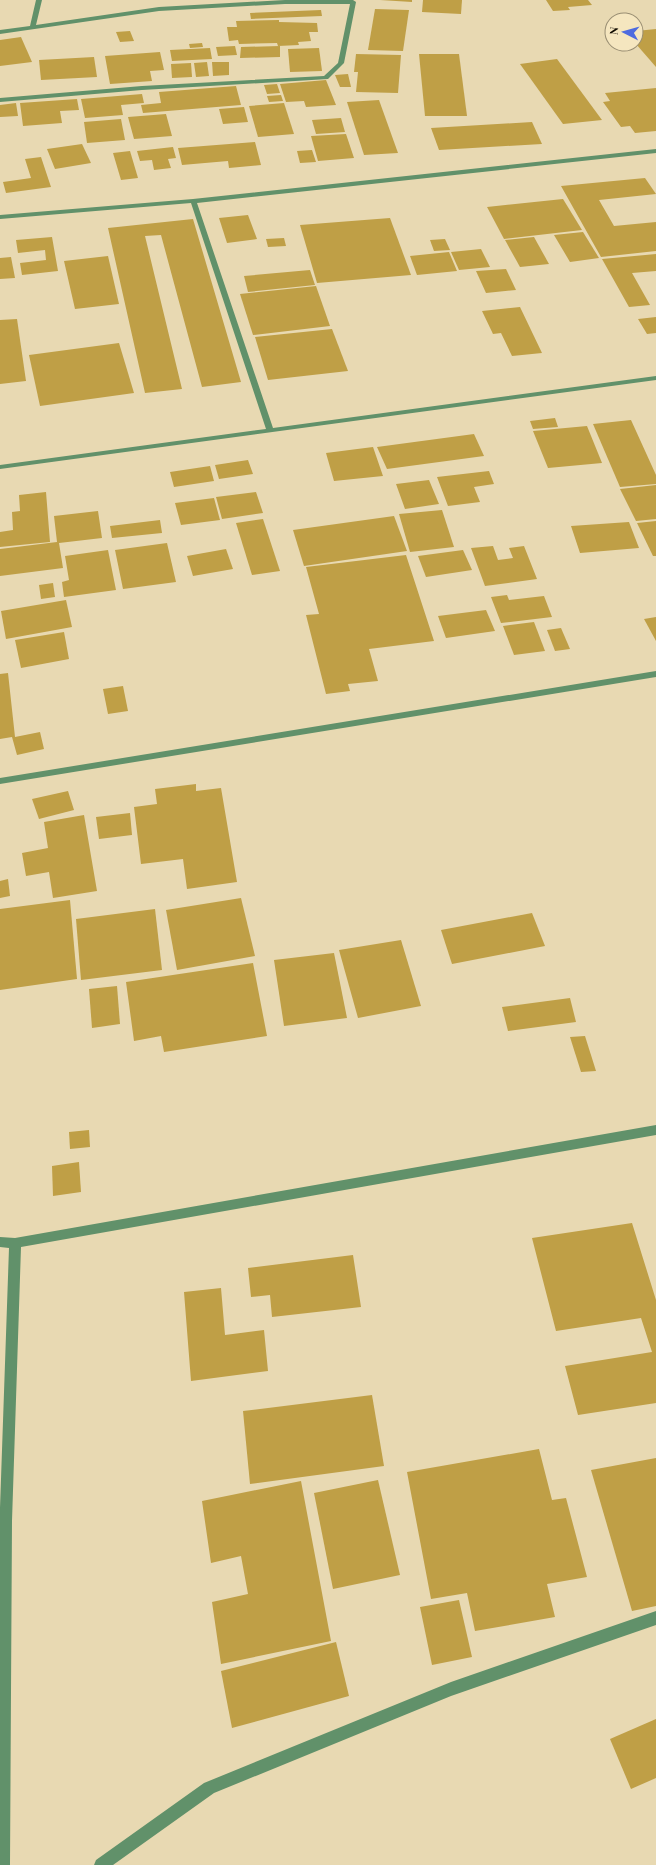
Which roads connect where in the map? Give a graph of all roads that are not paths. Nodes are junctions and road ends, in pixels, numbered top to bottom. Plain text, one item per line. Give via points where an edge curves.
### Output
1 (39, 0) edge
2 (32, 26) junction
3 (0, 32) edge
4 (0, 100) edge
5 (656, 151) edge
6 (193, 201) junction
7 (0, 217) edge
8 (656, 378) edge
9 (270, 430) junction
10 (0, 467) edge
11 (656, 674) edge
12 (0, 781) edge
13 (656, 1130) edge
14 (0, 1242) edge
15 (15, 1242) junction
16 (656, 1618) edge
17 (3, 1865) edge
18 (101, 1865) edge

1 - 2 street
2 - 3 street
2 - 4 street via 159,9 285,2 353,2 341,63 326,78 142,88
5 - 6 street
6 - 7 street
6 - 9 street
8 - 9 street
9 - 10 street
11 - 12 street
13 - 15 street
14 - 15 street
15 - 17 street via 6,1521
16 - 18 street via 451,1689 209,1788

